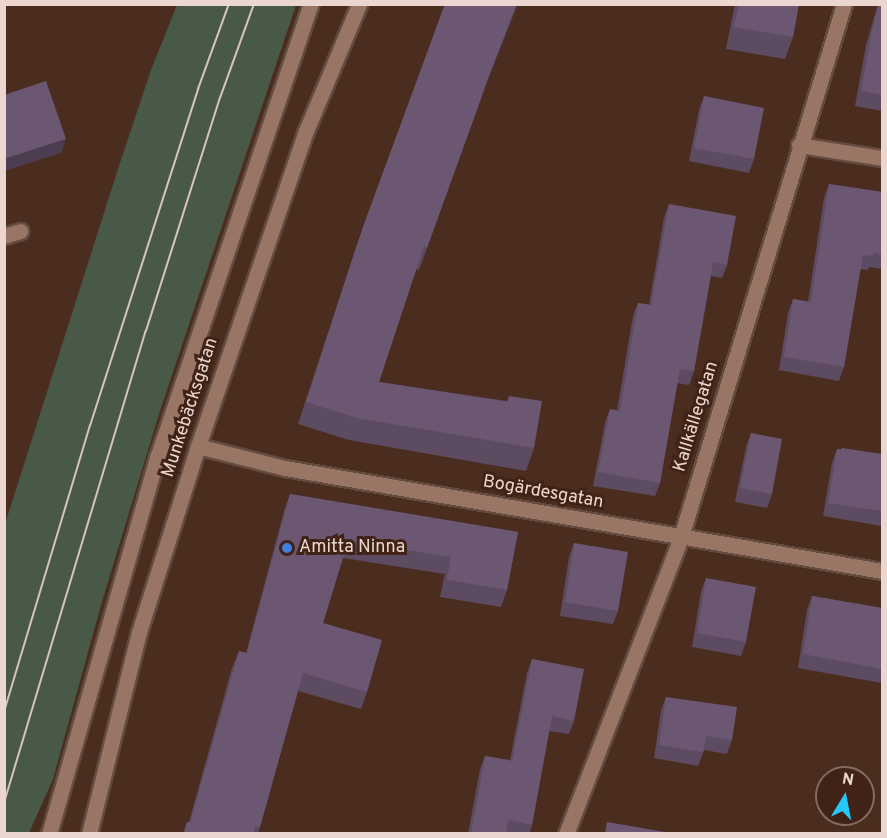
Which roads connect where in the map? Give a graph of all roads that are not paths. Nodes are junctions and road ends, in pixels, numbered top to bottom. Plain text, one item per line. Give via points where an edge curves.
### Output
1 (311, 4) edge
2 (359, 4) edge
3 (844, 4) edge
4 (799, 145) junction
5 (882, 158) edge
6 (20, 231) dead end
7 (4, 236) edge
8 (198, 446) junction
9 (681, 537) junction
10 (882, 572) edge
11 (48, 834) edge
12 (89, 834) edge
13 (566, 834) edge

1 - 11 street, Munkebäcksgatan via 158,455
2 - 8 street, Munkebäcksgatan via 306,131
3 - 4 street, Kallkällegatan
4 - 5 street
4 - 9 street, Kallkällegatan
6 - 7 street
8 - 9 street, Bogärdesgatan via 285,468
8 - 12 street, Munkebäcksgatan via 140,632
9 - 10 street, Bogärdesgatan
9 - 13 street, Kallkällegatan

